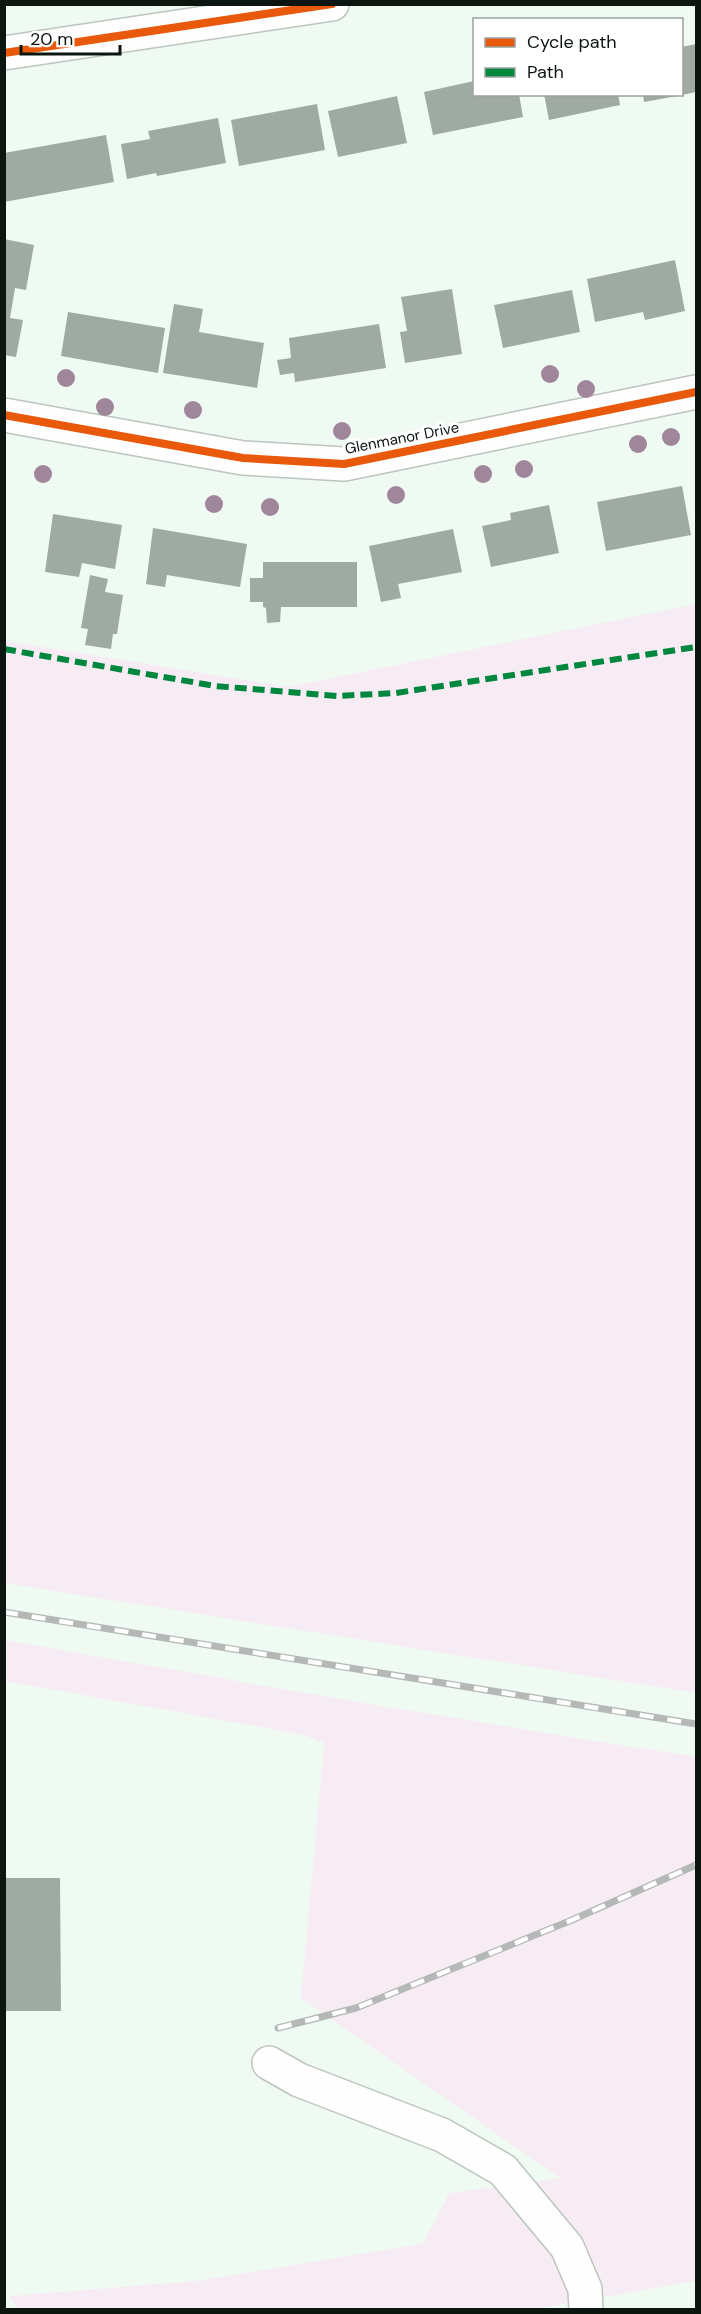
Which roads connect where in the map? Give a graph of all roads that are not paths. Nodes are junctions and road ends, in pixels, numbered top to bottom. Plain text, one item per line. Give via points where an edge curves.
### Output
1 (332, 4) edge
2 (4, 53) edge
3 (696, 392) edge
4 (4, 415) edge
5 (269, 2063) dead end
6 (586, 2310) edge

1 - 2 street
3 - 4 street, Glenmanor Drive via 344,464 243,458
5 - 6 street via 299,2080 442,2135 503,2170 567,2247 585,2289

